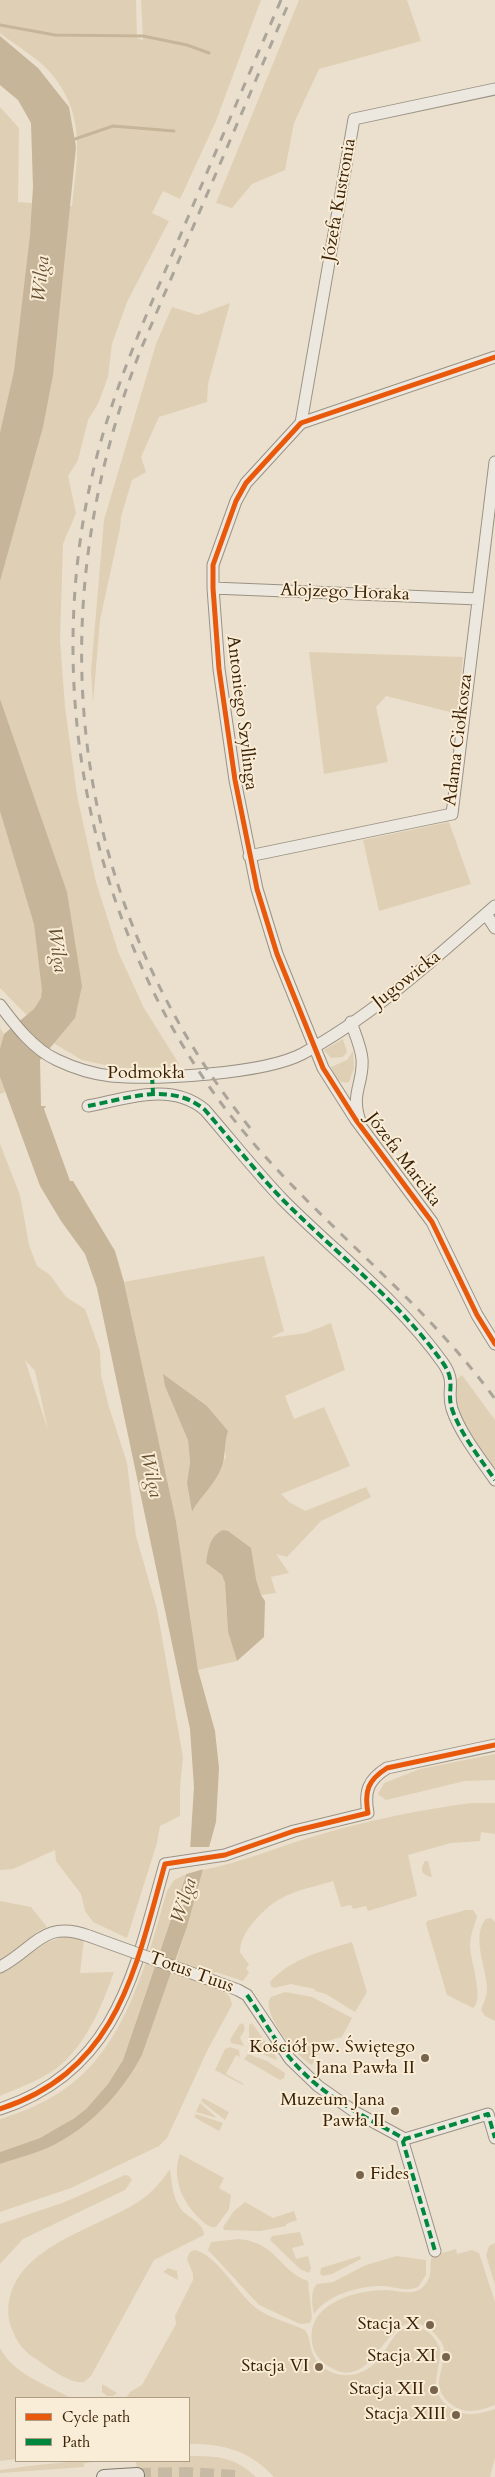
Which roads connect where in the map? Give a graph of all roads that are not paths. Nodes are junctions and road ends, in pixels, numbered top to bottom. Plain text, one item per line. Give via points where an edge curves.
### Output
1 (495, 89) edge
2 (495, 357) edge
3 (301, 423) junction
4 (495, 462) edge
5 (213, 588) junction
6 (478, 598) junction
7 (249, 856) junction
8 (490, 910) edge
9 (495, 928) edge
10 (0, 1005) edge
11 (351, 1022) junction
12 (314, 1047) junction
13 (152, 1076) junction
14 (357, 1085) junction
15 (334, 1087) junction
16 (153, 1093) junction
17 (88, 1106) dead end
18 (364, 1132) junction
19 (495, 1344) edge
20 (495, 1480) edge
21 (495, 1745) edge
22 (0, 1967) edge
23 (0, 2109) edge
24 (495, 2138) edge
25 (405, 2139) junction
26 (435, 2251) dead end
27 (137, 2475) dead end
28 (104, 2477) edge

1 - 3 street, Józefa Kustronia via 354,120
2 - 3 street, Antoniego Szyllinga
3 - 5 street, Antoniego Szyllinga via 246,483 236,501 213,565
4 - 6 street, Adama Ciołkosza
5 - 6 street, Alojzego Horaka
5 - 7 street, Antoniego Szyllinga via 219,670
6 - 7 street, Adama Ciołkosza via 452,814
7 - 12 street, Antoniego Szyllinga via 278,954
8 - 9 street
8 - 11 street, Jugowicka via 410,981
10 - 13 street, Podmokła via 34,1043 54,1059 110,1076
11 - 12 street, Jugowicka
11 - 14 street, Józefa Marcika via 362,1058
12 - 13 street, Podmokła via 291,1059 260,1067
12 - 15 street, Józefa Marcika
13 - 16 street
14 - 15 street
14 - 18 street, Józefa Marcika via 357,1108
15 - 18 street, Józefa Marcika
16 - 17 street
16 - 20 street via 188,1100 205,1110 283,1200 425,1338 450,1373 450,1403 456,1420
18 - 19 street, Józefa Marcika via 432,1222 477,1315
21 - 23 street via 387,1768 368,1785 368,1813 294,1831 213,1857 165,1864 135,1965 120,2004 97,2043 80,2063 54,2084 37,2095
22 - 25 street, Totus Tuus, bridge via 50,1932 70,1930 238,1990 247,1995 279,2044 307,2077 338,2101
24 - 25 street via 488,2114
25 - 26 street via 403,2142
27 - 28 main road

